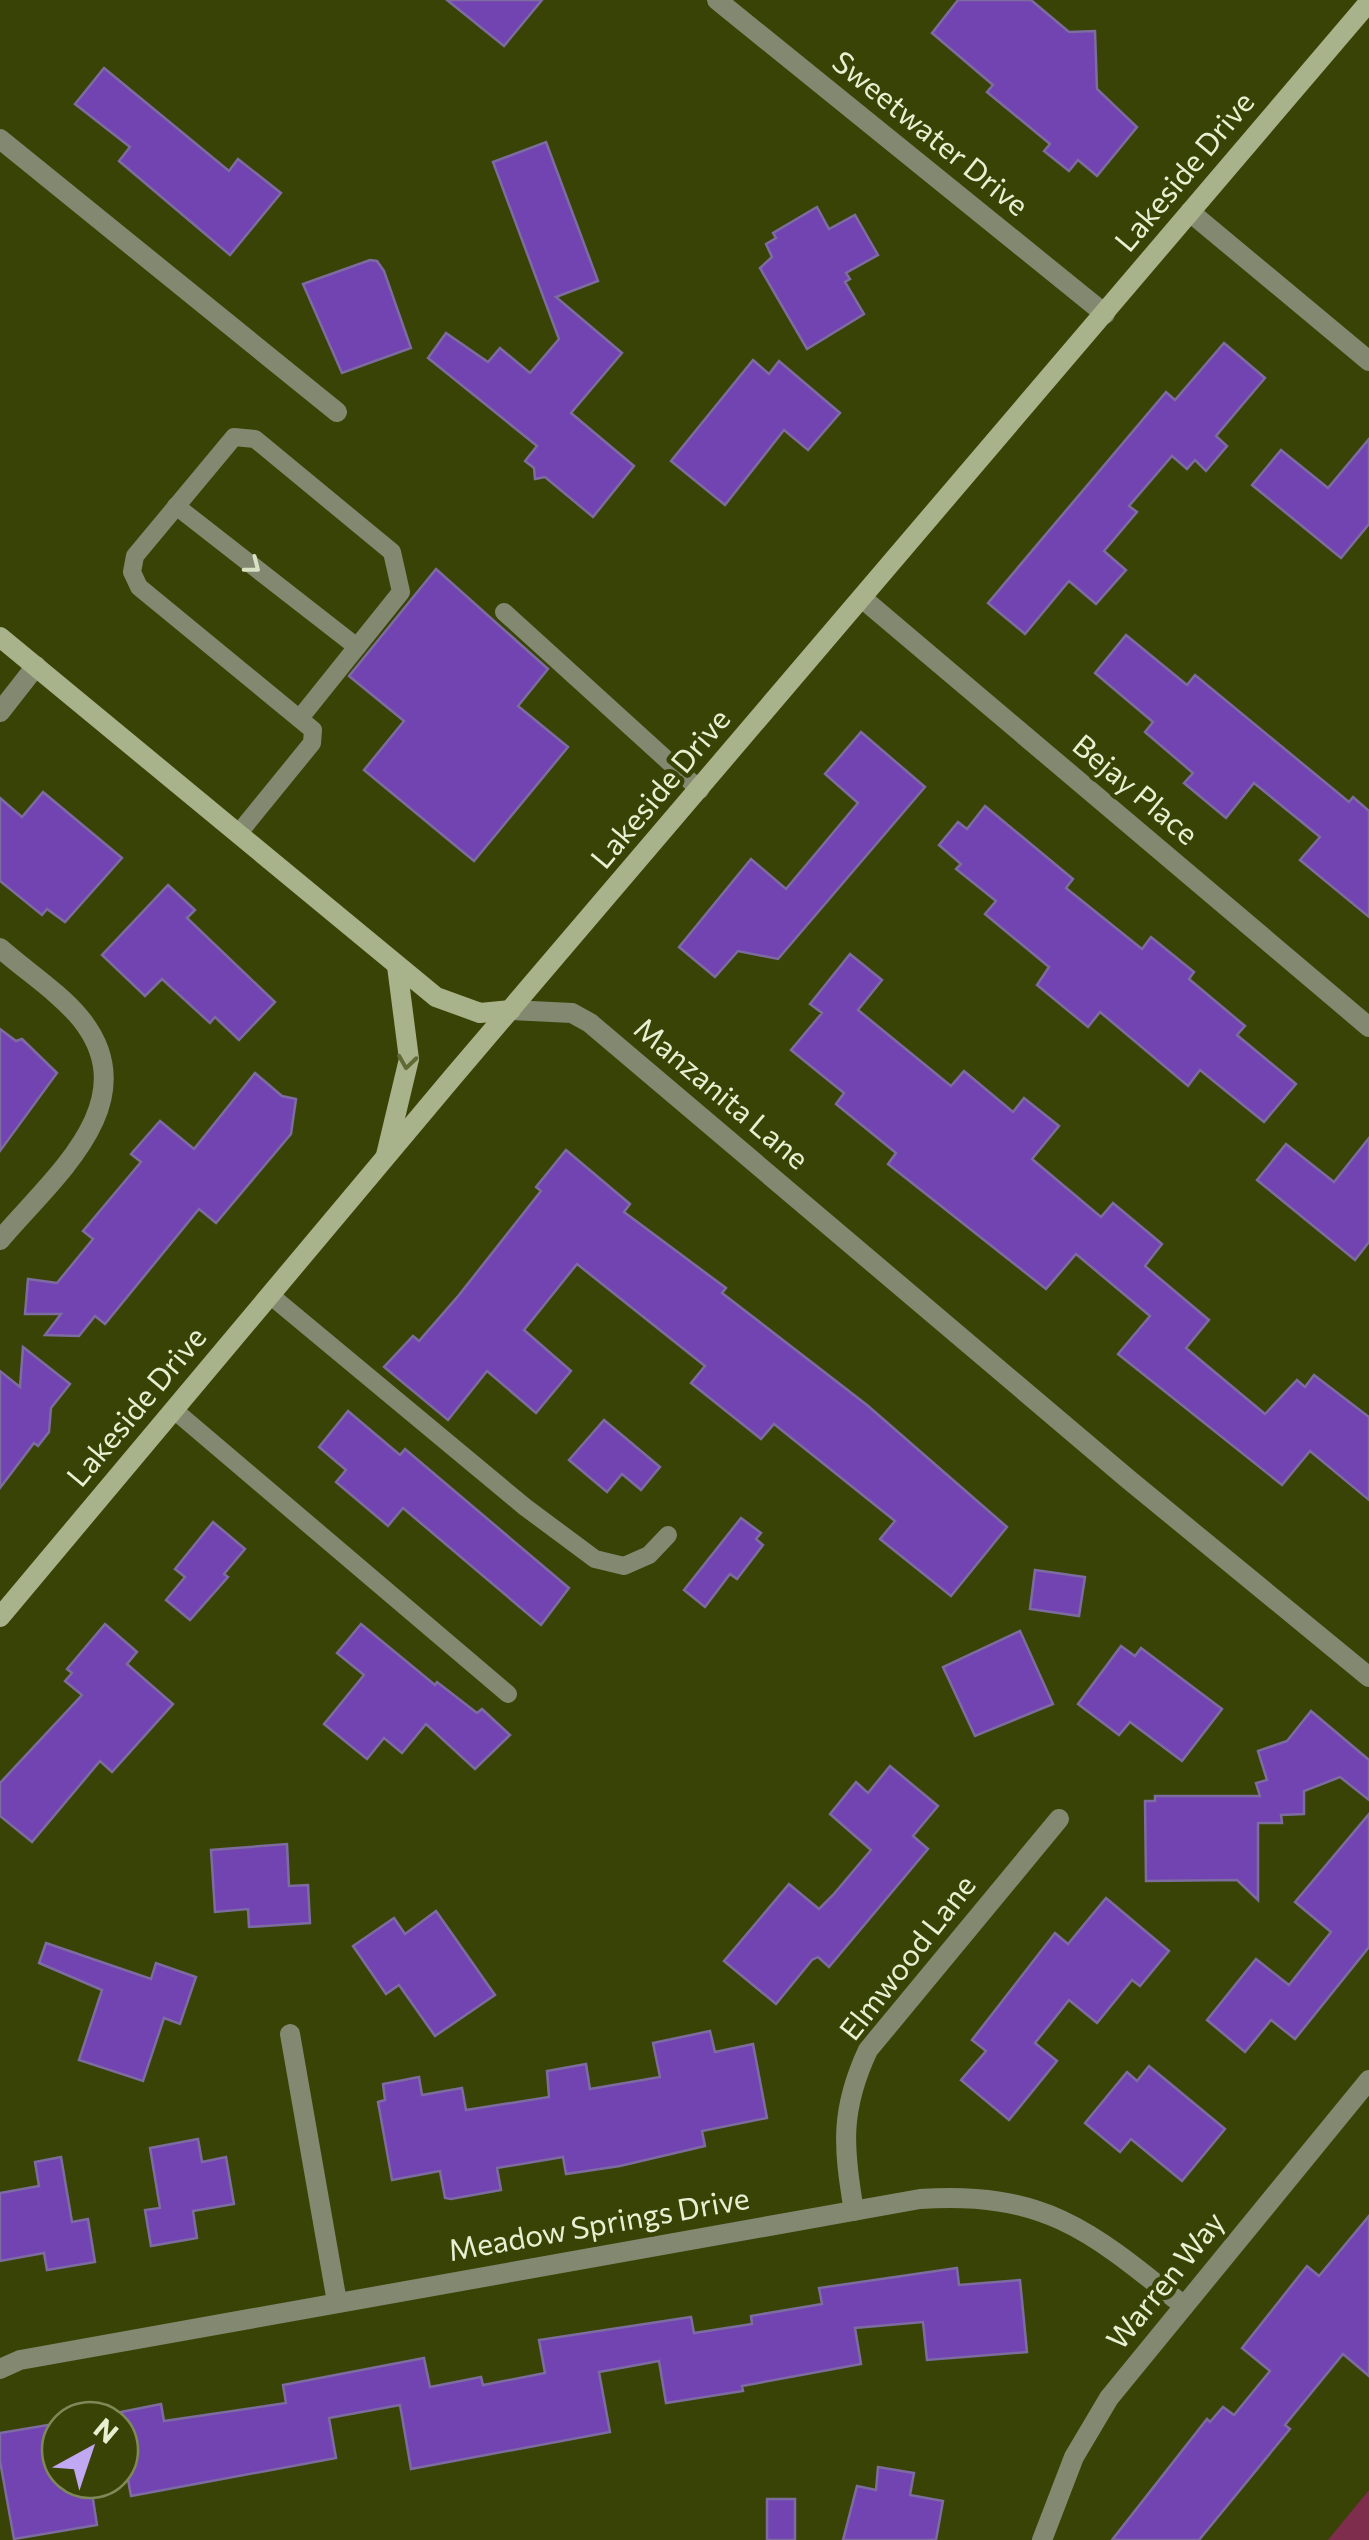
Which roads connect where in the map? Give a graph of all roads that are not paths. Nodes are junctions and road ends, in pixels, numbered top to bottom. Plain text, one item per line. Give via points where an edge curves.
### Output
1 (717, 0) edge
2 (1369, 2) edge
3 (8, 146) edge
4 (1190, 212) junction
5 (1105, 314) junction
6 (1369, 362) edge
7 (337, 412) dead end
8 (176, 506) junction
9 (862, 598) junction
10 (504, 612) dead end
11 (0, 636) edge
12 (357, 647) junction
13 (36, 666) junction
14 (0, 712) edge
15 (300, 718) junction
16 (700, 790) junction
17 (238, 834) junction
18 (0, 948) edge
19 (396, 966) junction
20 (511, 1010) junction
21 (1369, 1027) edge
22 (385, 1158) junction
23 (0, 1240) edge
24 (270, 1295) junction
25 (174, 1410) junction
26 (668, 1535) dead end
27 (0, 1618) edge
28 (1369, 1677) edge
29 (508, 1694) dead end
30 (1059, 1819) dead end
31 (290, 2034) dead end
32 (1369, 2080) edge
33 (854, 2211) junction
34 (337, 2302) junction
35 (1184, 2306) junction
36 (0, 2368) edge
37 (1042, 2540) edge

1 - 5 street, Sweetwater Drive
2 - 4 main road, Lakeside Drive
3 - 7 street
4 - 5 main road, Lakeside Drive
4 - 6 street
5 - 9 main road, Lakeside Drive
8 -> 12 lane
8 - 12 lane via 234,437 255,438 392,552 401,592
8 - 15 lane via 135,556 132,572 139,586
9 - 16 main road, Lakeside Drive
9 - 21 street, Bejay Place
10 - 16 lane
11 - 13 main road, Manzanita Lane
12 - 15 lane
13 - 14 street
13 - 17 main road, Manzanita Lane
15 - 17 lane via 314,730 312,743
16 - 20 main road, Lakeside Drive
17 - 19 main road, Manzanita Lane
18 - 23 street via 80,1018 98,1046 108,1085 94,1128
19 - 20 main road, Manzanita Lane via 452,1005
19 -> 22 main road via 409,1059
20 - 22 main road, Lakeside Drive
20 - 28 street, Manzanita Lane via 572,1013 590,1022
22 - 24 main road, Lakeside Drive
24 - 25 main road, Lakeside Drive
24 - 26 lane via 595,1559 624,1566 649,1555
25 - 27 main road, Lakeside Drive
25 - 29 lane
30 - 33 street, Elmwood Lane via 868,2050 851,2086 844,2126
31 - 34 street
32 - 35 street, Warren Way
33 - 34 street, Meadow Springs Drive
33 - 35 street, Meadow Springs Drive via 966,2196 1014,2202 1103,2240
34 - 36 street, Meadow Springs Drive
35 - 37 street, Warren Way via 1109,2398 1074,2456

